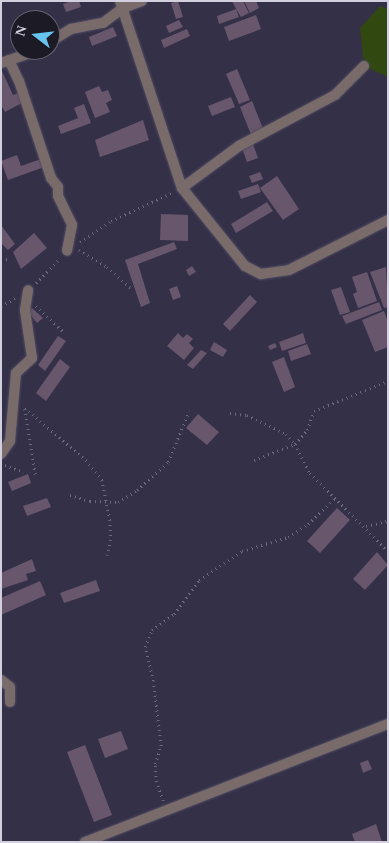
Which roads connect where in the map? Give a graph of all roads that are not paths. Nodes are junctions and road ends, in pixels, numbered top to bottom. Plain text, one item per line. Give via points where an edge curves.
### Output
1 (142, 1) edge
2 (121, 5) edge
3 (60, 36) edge
4 (5, 62) edge
5 (364, 66) dead end
6 (182, 188) junction
7 (388, 220) edge
8 (70, 249) road end
9 (27, 295) road end
10 (1, 454) edge
11 (1, 680) edge
12 (10, 702) dead end
13 (388, 724) edge
14 (85, 842) edge

1 - 2 street
2 - 3 street via 103,23 71,29
2 - 6 street
4 - 8 street via 19,81 51,178 58,187 58,196 72,225
5 - 6 street via 335,95 239,146
6 - 7 street via 245,266 262,274 289,270
9 - 10 street via 25,310 32,358 16,373 11,398 10,441
11 - 12 street via 10,687
13 - 14 street

